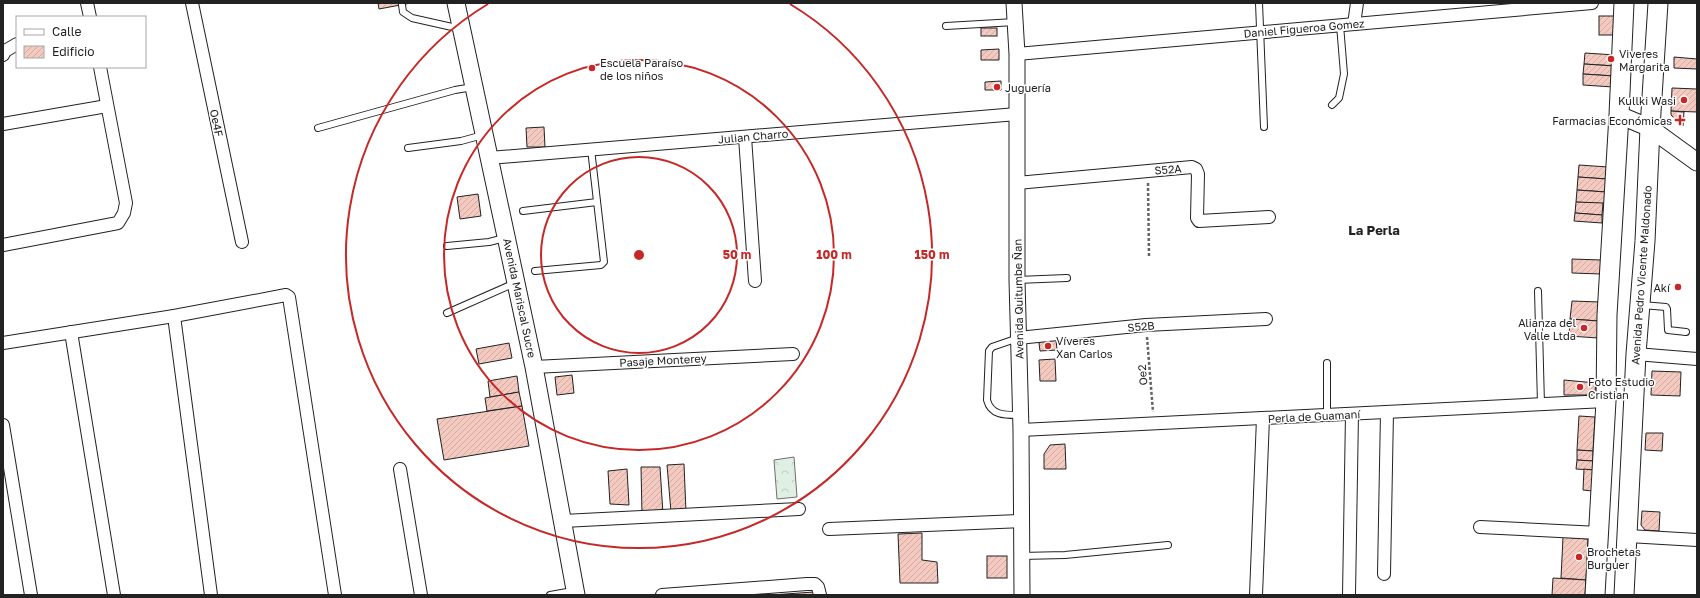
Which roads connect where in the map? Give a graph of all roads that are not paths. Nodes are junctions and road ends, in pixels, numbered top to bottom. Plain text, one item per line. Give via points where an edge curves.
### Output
1 (87, 3) edge
2 (192, 3) edge
3 (456, 3) edge
4 (1014, 3) edge
5 (1259, 3) edge
6 (1357, 3) edge
7 (1592, 3) edge
8 (1624, 3) edge
9 (1651, 3) edge
10 (1658, 3) edge
11 (402, 5) dead end
12 (90, 16) edge
13 (1015, 22) junction
14 (1354, 24) junction
15 (1340, 25) junction
16 (946, 26) dead end
17 (1630, 26) dead end
18 (462, 29) junction
19 (1261, 32) junction
20 (16, 45) edge
21 (3, 54) edge
22 (1017, 54) junction
23 (100, 68) edge
24 (473, 87) junction
25 (1332, 105) dead end
26 (107, 106) junction
27 (1017, 114) junction
28 (1622, 116) junction
29 (3, 124) edge
30 (1647, 126) junction
31 (1264, 127) dead end
32 (318, 128) dead end
33 (484, 135) junction
34 (745, 137) junction
35 (408, 148) dead end
36 (590, 149) junction
37 (489, 158) junction
38 (1697, 162) edge
39 (1017, 183) junction
40 (597, 202) junction
41 (1640, 204) dead end
42 (523, 211) dead end
43 (1269, 217) dead end
44 (1620, 221) dead end
45 (507, 237) junction
46 (242, 242) dead end
47 (3, 245) edge
48 (447, 246) dead end
49 (1636, 260) dead end
50 (535, 271) dead end
51 (1067, 278) dead end
52 (1017, 280) junction
53 (755, 282) dead end
54 (515, 283) junction
55 (1538, 291) dead end
56 (1640, 305) junction
57 (447, 313) dead end
58 (174, 316) junction
59 (1266, 319) dead end
60 (71, 332) junction
61 (1686, 332) dead end
62 (1018, 338) junction
63 (3, 343) edge
64 (793, 354) dead end
65 (1636, 354) junction
66 (1697, 359) edge
67 (1327, 363) dead end
68 (1614, 364) dead end
69 (534, 367) junction
70 (1606, 401) junction
71 (1541, 404) junction
72 (1387, 412) junction
73 (1352, 414) junction
74 (1020, 415) junction
75 (1327, 415) junction
76 (1263, 418) junction
77 (3, 425) edge
78 (1021, 430) junction
79 (400, 469) dead end
80 (1609, 476) dead end
81 (799, 509) dead end
82 (563, 521) junction
83 (1021, 521) junction
84 (1480, 527) dead end
85 (829, 529) dead end
86 (1599, 533) junction
87 (1628, 536) junction
88 (1697, 540) edge
89 (1168, 545) dead end
90 (1021, 556) junction
91 (1384, 574) dead end
92 (575, 593) edge
93 (31, 595) edge
94 (114, 595) edge
95 (211, 595) edge
96 (335, 595) edge
97 (421, 595) edge
98 (550, 595) edge
99 (662, 595) edge
100 (820, 595) edge
101 (1022, 595) edge
102 (1256, 595) edge
103 (1349, 595) edge
104 (1595, 595) edge
105 (1617, 595) edge
106 (1624, 595) edge

1 - 12 street
2 - 46 street, Oe4F
3 - 18 main road, Avenida Mariscal Sucre
4 - 13 street, Avenida Quitumbe Ñan
5 - 19 lane
6 - 14 street
7 - 14 street, Daniel Figueroa Gomez
8 - 28 main road
9 - 30 lane
10 - 30 main road, Avenida Pedro Vicente Maldonado
11 - 18 lane via 404,12 412,18
13 - 16 lane
13 - 22 street, Avenida Quitumbe Ñan
14 - 15 street, Daniel Figueroa Gomez
15 - 19 street, Daniel Figueroa Gomez
15 - 25 lane via 1344,74 1339,98
17 - 28 lane
18 - 24 main road, Avenida Mariscal Sucre
19 - 22 street, Daniel Figueroa Gomez
19 - 31 lane
20 - 21 street
22 - 27 street, Avenida Quitumbe Ñan
23 - 26 street
24 - 32 lane
24 - 33 main road, Avenida Mariscal Sucre
26 - 29 street
26 - 47 street via 126,203 118,223
27 - 34 street, Julian Charro
27 - 39 street, Avenida Quitumbe Ñan
28 - 30 main road
28 - 44 lane
28 - 70 main road via 1607,315
30 - 38 main road
30 - 41 lane
30 - 56 main road, Avenida Pedro Vicente Maldonado via 1645,241
33 - 35 lane via 461,141
33 - 37 main road, Avenida Mariscal Sucre
34 - 36 street, Julian Charro
34 - 53 street
36 - 37 street, Julian Charro
36 - 40 lane
37 - 45 main road, Avenida Mariscal Sucre
39 - 43 street, S52A via 1192,167 1198,174 1199,221
39 - 52 street, Avenida Quitumbe Ñan
40 - 42 lane
40 - 50 lane via 604,262 601,266
45 - 48 lane via 489,242
45 - 54 main road, Avenida Mariscal Sucre
49 - 105 lane
51 - 52 lane
52 - 62 street, Avenida Quitumbe Ñan
54 - 57 lane
54 - 69 main road, Avenida Mariscal Sucre
55 - 71 lane
56 - 61 lane via 1666,307 1668,330
56 - 65 main road, Avenida Pedro Vicente Maldonado
58 - 60 street
58 - 95 street
58 - 96 street via 284,294 289,297
59 - 62 street, S52B via 1146,325
60 - 63 street
60 - 94 street
62 - 74 street, Avenida Quitumbe Ñan
62 - 74 lane via 992,347 989,351 987,400 995,412
64 - 69 street, Pasaje Monterey
65 - 66 street
65 - 87 main road, Avenida Pedro Vicente Maldonado
67 - 75 lane
68 - 80 lane
69 - 82 main road, Avenida Mariscal Sucre
70 - 71 street, Perla de Guamaní
70 - 86 main road
71 - 72 street, Perla de Guamaní
72 - 73 street, Perla de Guamaní
72 - 91 street
73 - 75 street, Perla de Guamaní
73 - 103 street
74 - 78 street, Avenida Quitumbe Ñan
75 - 76 street, Perla de Guamaní
76 - 78 street, Perla de Guamaní
76 - 102 street
77 - 93 street
78 - 83 street, Avenida Quitumbe Ñan
79 - 97 street
81 - 82 street
82 - 92 main road, Avenida Mariscal Sucre
83 - 85 street
83 - 90 street, Avenida Quitumbe Ñan
84 - 86 street
86 - 104 main road
87 - 88 street
87 - 106 main road, Avenida Pedro Vicente Maldonado
89 - 90 lane via 1065,555
90 - 101 street, Avenida Quitumbe Ñan
92 - 98 lane
99 - 100 street via 815,584

